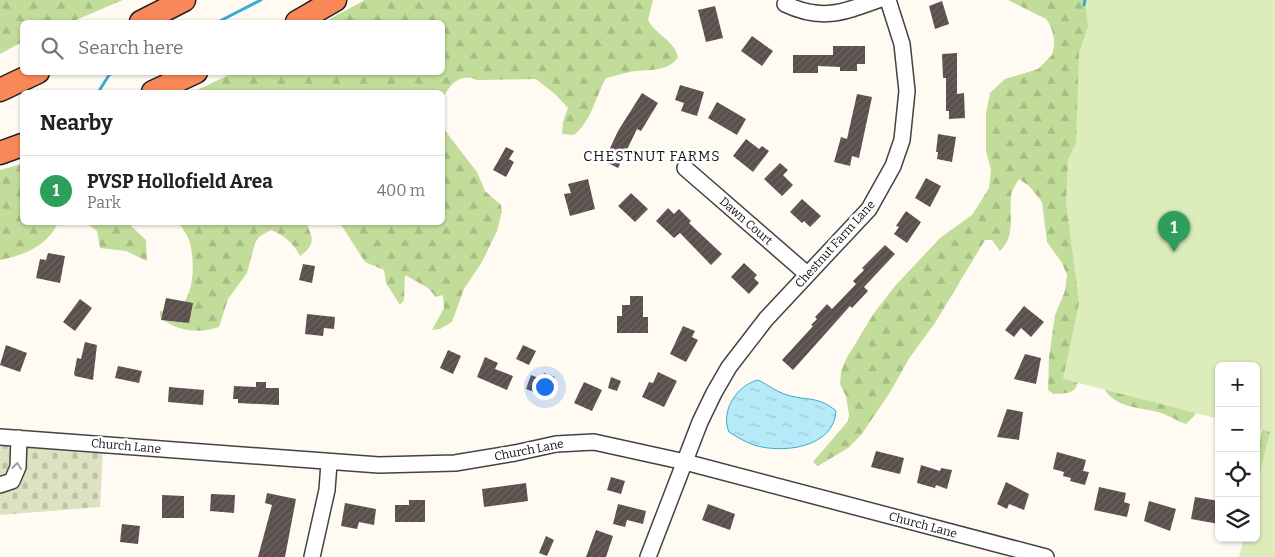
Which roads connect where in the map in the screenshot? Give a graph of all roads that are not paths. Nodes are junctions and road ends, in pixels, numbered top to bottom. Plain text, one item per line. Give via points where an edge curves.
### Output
1 (184, 0) edge
2 (334, 0) edge
3 (878, 0) edge
4 (888, 0) edge
5 (785, 4) dead end
6 (146, 20) edge
7 (300, 20) edge
8 (32, 75) edge
9 (190, 75) edge
10 (0, 90) edge
11 (157, 90) edge
12 (20, 146) edge
13 (0, 153) edge
14 (686, 168) dead end
15 (807, 274) junction
16 (0, 436) edge
17 (19, 438) junction
18 (685, 462) junction
19 (329, 463) junction
20 (0, 484) edge
21 (312, 557) edge
22 (648, 557) edge
23 (1046, 557) edge

1 - 6 highway
2 - 7 highway
3 - 5 street via 831,14 801,11
4 - 15 street, Chestnut Farm Lane via 906,69 902,140 894,166 869,209
8 - 10 highway
9 - 11 highway
12 - 13 highway
14 - 15 street, Dawn Court
15 - 18 street, Chestnut Farm Lane via 729,367 710,400
16 - 17 street, Church Lane
17 - 19 street, Church Lane
20 -> 17 street via 12,481 16,476
18 - 19 street, Church Lane via 620,447 572,442 455,463
18 - 22 street, Chestnut Farm Lane
18 - 23 street, Church Lane
19 - 21 street via 327,490

